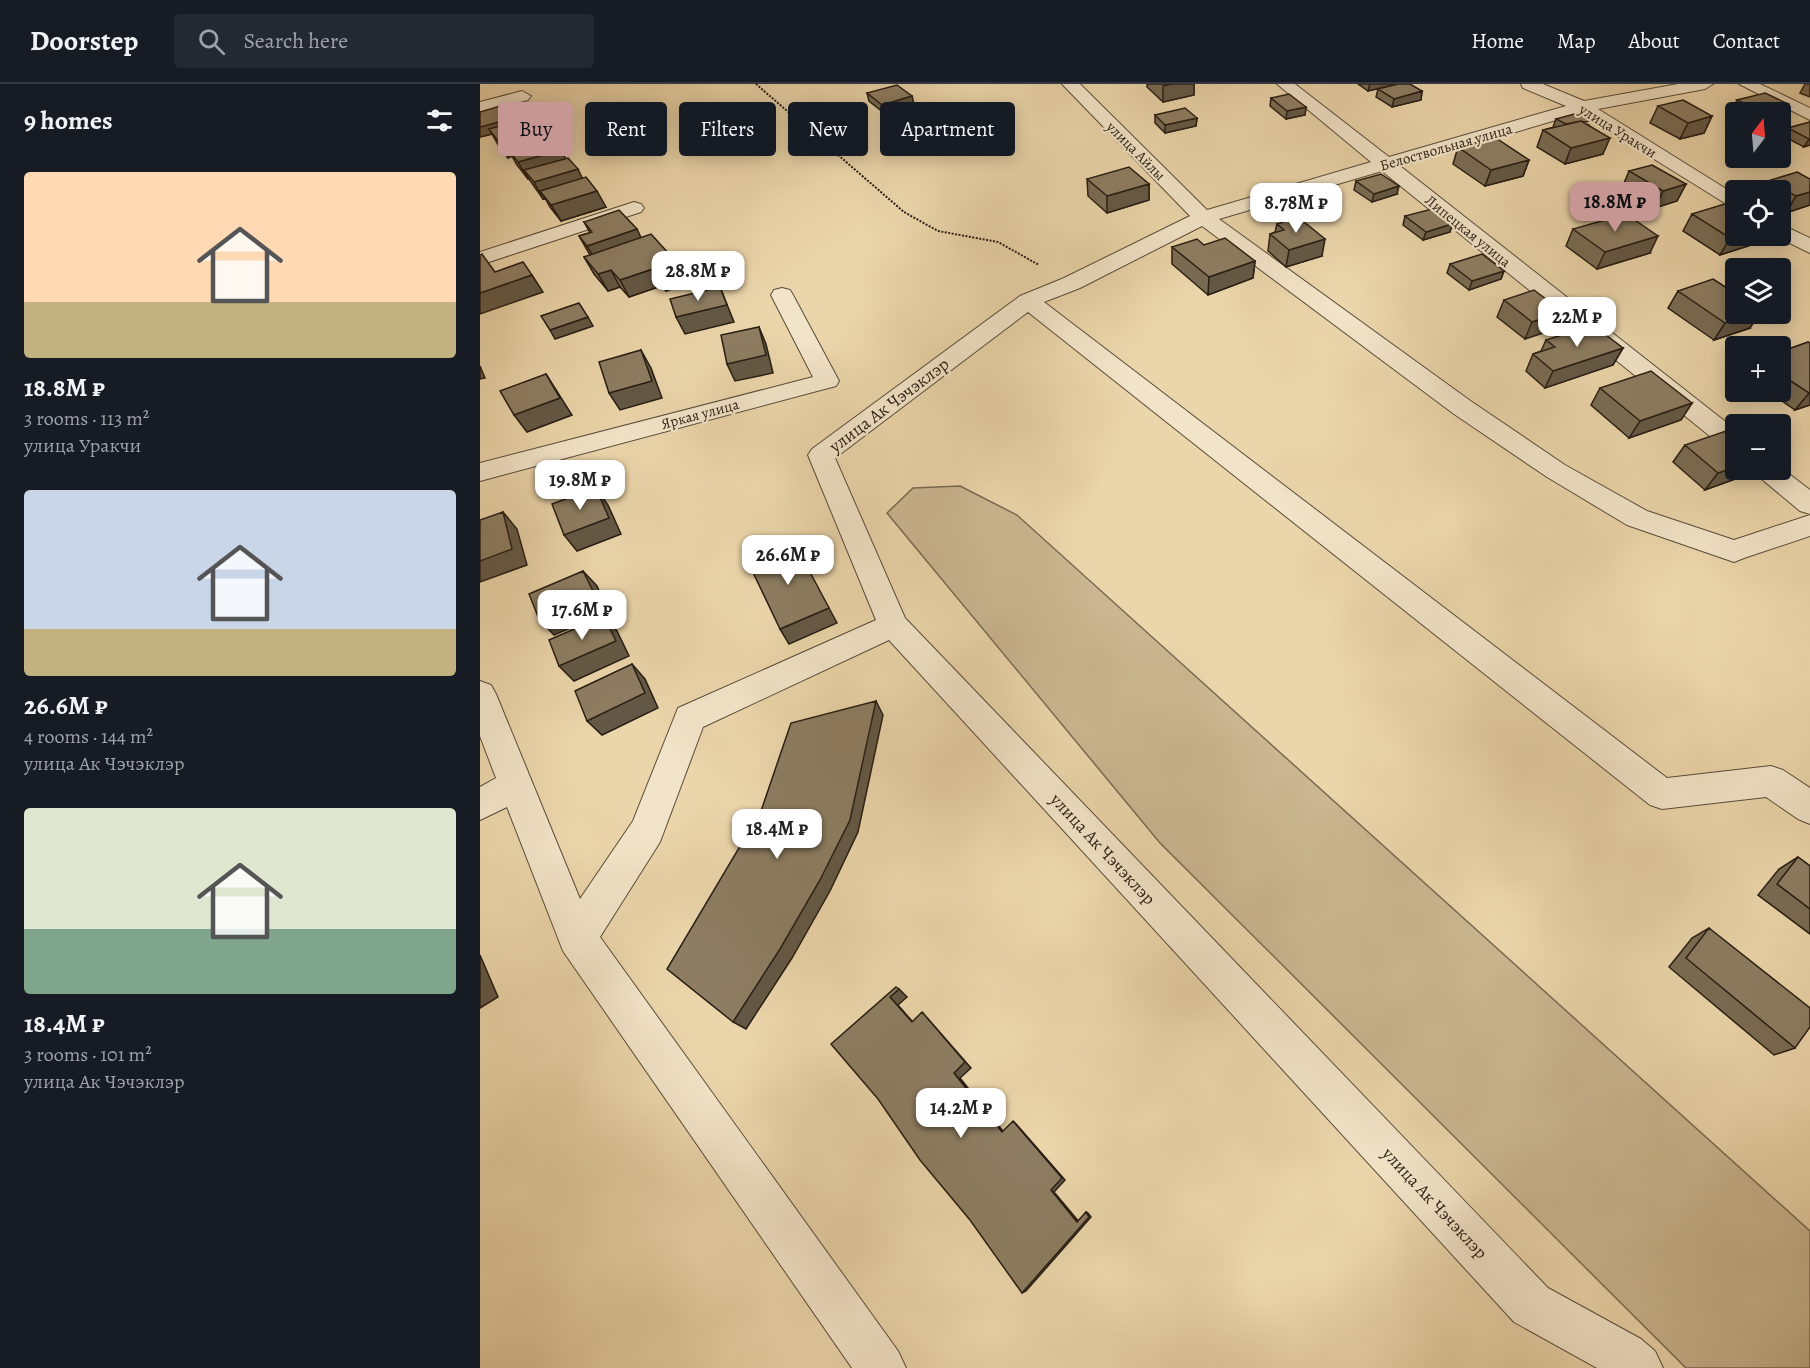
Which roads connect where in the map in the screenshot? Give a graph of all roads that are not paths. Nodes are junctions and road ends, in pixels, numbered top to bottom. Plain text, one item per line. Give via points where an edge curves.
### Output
1 (1070, 84) edge
2 (1286, 84) edge
3 (1528, 84) edge
4 (1705, 84) edge
5 (1747, 84) edge
6 (522, 96) dead end
7 (480, 107) edge
8 (1582, 107) junction
9 (1810, 115) edge
10 (1386, 165) junction
11 (1725, 197) edge
12 (634, 208) dead end
13 (1203, 217) junction
14 (1791, 236) edge
15 (1810, 247) edge
16 (480, 259) edge
17 (782, 295) dead end
18 (1028, 301) junction
19 (1725, 435) edge
20 (480, 472) edge
21 (1780, 480) edge
22 (1810, 504) edge
23 (1810, 525) edge
24 (893, 625) junction
25 (480, 694) edge
26 (516, 785) junction
27 (480, 804) edge
28 (1810, 808) edge
29 (577, 938) junction
30 (881, 1368) edge
31 (1638, 1368) edge

1 - 13 street, улица Айлы
2 - 10 street, Липецкая улица
3 - 8 street, улица Уракчи
4 - 8 street, Белоствольная улица
5 - 9 street
6 - 7 street
8 - 10 street, Белоствольная улица
8 - 11 street, улица Уракчи
10 - 13 street, Белоствольная улица
10 - 19 street, Липецкая улица
12 - 16 street
13 - 18 street, Белоствольная улица
13 - 23 street, улица Айлы via 1463,408 1556,471 1637,518 1734,551
14 - 15 street
17 - 20 street, Яркая улица via 827,381
18 - 24 street, улица Ак Чэчэклэр via 821,455
18 - 28 street via 1662,795 1771,781
21 - 22 street
24 - 29 street via 690,718 647,830
24 - 31 street, улица Ак Чэчэклэр via 1531,1305 1624,1356
25 - 26 street
26 - 27 street
26 - 29 street
29 - 30 street

